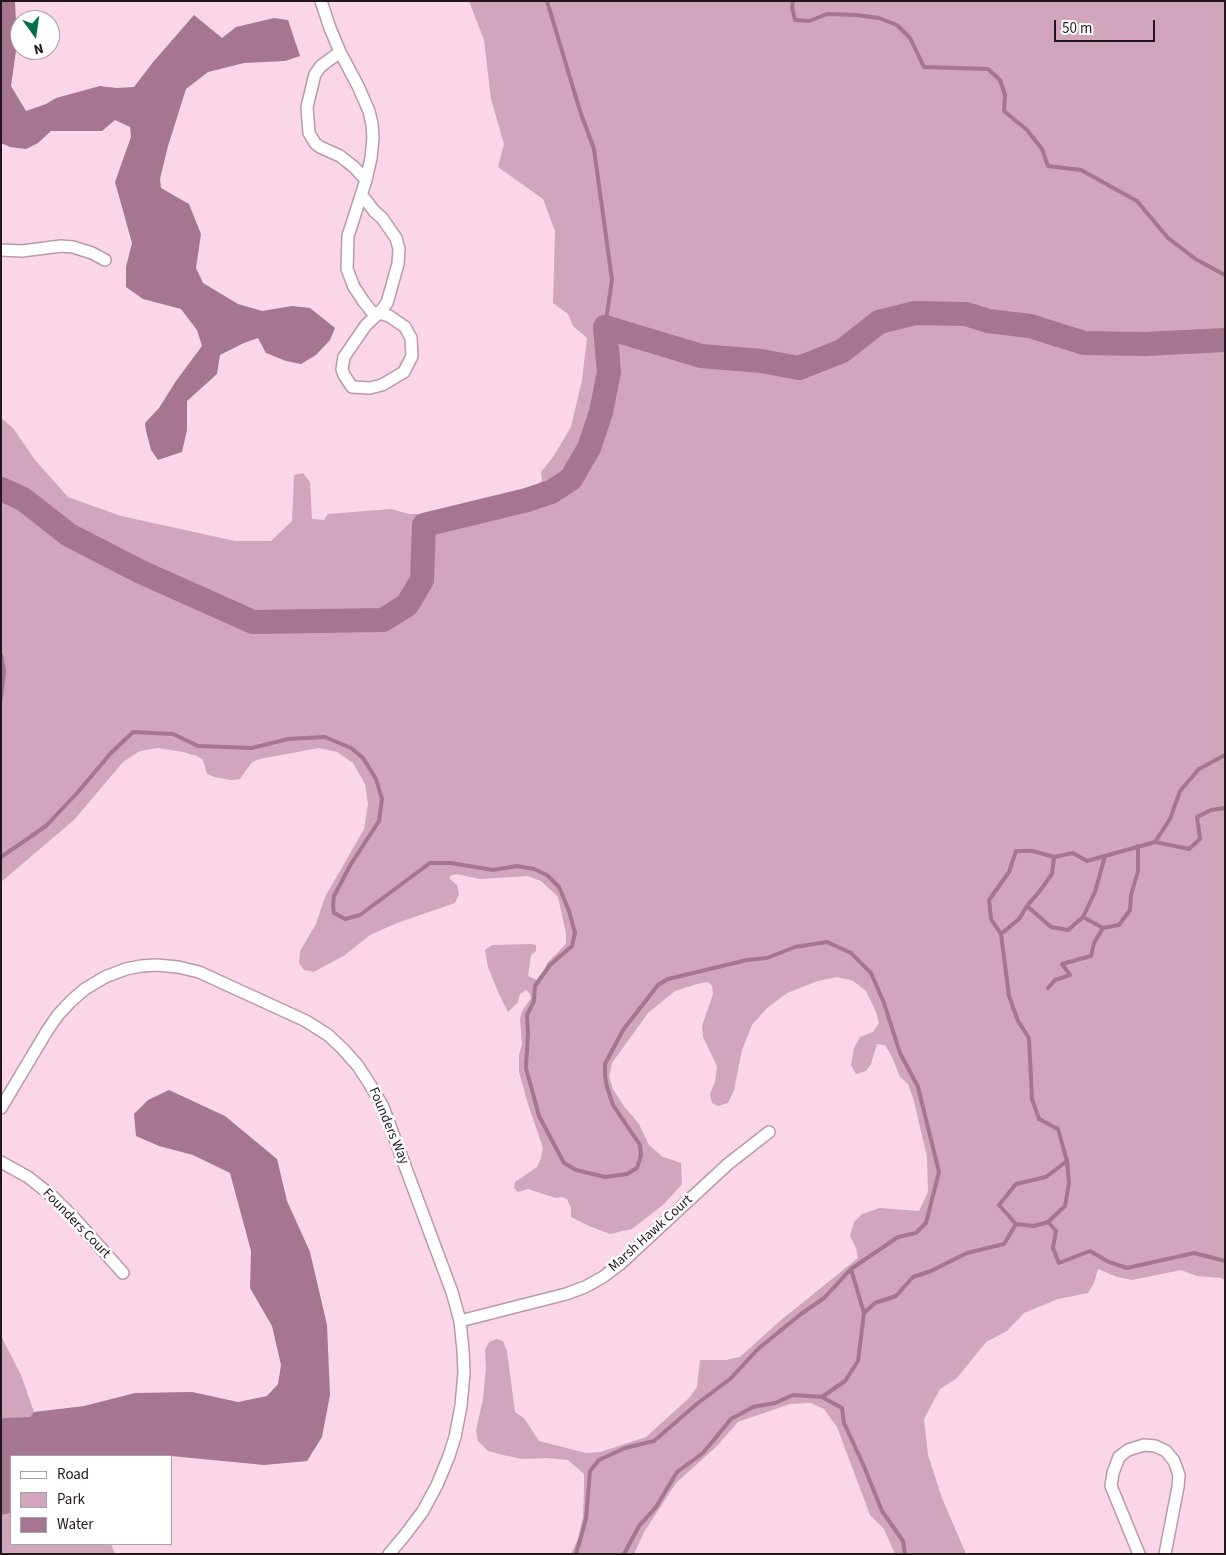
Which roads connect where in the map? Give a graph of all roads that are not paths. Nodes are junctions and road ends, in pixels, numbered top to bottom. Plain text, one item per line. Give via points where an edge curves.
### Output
1 (321, 1) edge
2 (340, 52) junction
3 (366, 180) junction
4 (360, 198) junction
5 (1, 250) edge
6 (105, 260) dead end
7 (379, 314) junction
8 (1, 1108) edge
9 (769, 1132) dead end
10 (1, 1162) edge
11 (123, 1273) dead end
12 (460, 1321) junction
13 (389, 1554) edge
14 (1139, 1554) edge
15 (1165, 1554) edge

1 - 2 street
2 - 3 street via 358,86 372,124 372,151
2 - 3 street via 315,74 307,107 309,133 315,143 347,161
3 - 4 street
4 - 7 street via 348,236 347,269 364,302 372,312
4 - 7 street via 365,199 382,218 396,238 399,249 388,303
5 - 6 street via 73,247
7 - 7 street via 366,325 344,357 342,369 352,387 370,388 382,384 404,372 412,356 411,338 405,327 389,316
8 - 12 street, Founders Way via 58,1015 85,989 126,969 156,965 199,972 306,1021 343,1049 358,1066 382,1107
9 - 12 street, Marsh Hawk Court via 728,1164 603,1276 566,1294
10 - 11 street, Founders Court via 52,1196
12 - 13 street, Founders Way via 464,1373 455,1437 437,1486
14 - 15 street via 1111,1486 1119,1457 1144,1445 1166,1451 1179,1474

